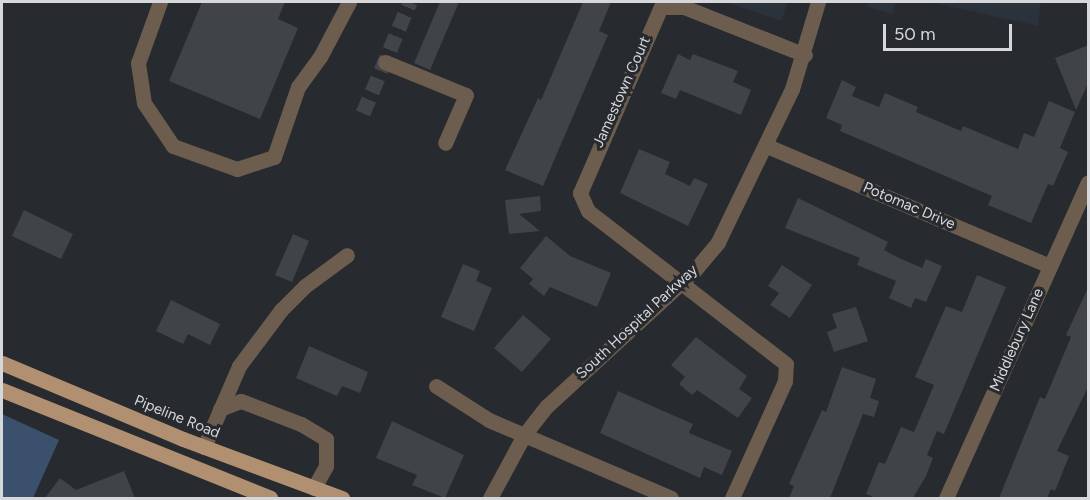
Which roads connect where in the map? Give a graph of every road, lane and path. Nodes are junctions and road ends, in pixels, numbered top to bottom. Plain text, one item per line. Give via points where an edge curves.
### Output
1 (160, 2) edge
2 (349, 2) edge
3 (818, 2) edge
4 (805, 55) junction
5 (385, 62) dead end
6 (445, 143) dead end
7 (767, 146) junction
8 (1089, 182) edge
9 (346, 255) dead end
10 (1050, 266) junction
11 (682, 282) junction
12 (2, 363) edge
13 (436, 386) dead end
14 (2, 390) edge
15 (220, 410) junction
16 (524, 435) junction
17 (183, 439) junction
18 (204, 447) junction
19 (174, 462) junction
20 (314, 488) junction
21 (270, 498) edge
22 (342, 498) edge
23 (490, 498) edge
24 (671, 498) edge
25 (732, 498) edge
26 (946, 498) edge

1 - 2 street via 138,63 144,103 173,146 237,169 274,157 298,87 320,57
3 - 4 street, South Hospital Parkway
4 - 7 street, South Hospital Parkway
4 - 11 street, Jamestown Court via 684,7 661,7 580,193 588,211
5 - 6 street via 466,95
7 - 10 street, Potomac Drive
7 - 11 street, South Hospital Parkway via 718,242
8 - 10 street, Middlebury Lane
9 - 15 street via 305,286 282,310 239,366
10 - 26 street, Middlebury Lane
11 - 16 street, South Hospital Parkway via 547,406
11 - 25 street via 759,340 786,363 788,370
12 - 17 main road, Pipeline Road
13 - 16 street via 489,420
14 - 19 main road
15 - 18 street
15 - 20 street via 241,401 301,424 326,439 326,465
16 - 23 street, South Hospital Parkway
16 - 24 street
17 - 18 main road, Pipeline Road
17 - 19 main road
18 - 20 main road, Pipeline Road
19 - 21 main road
20 - 22 main road, Pipeline Road

